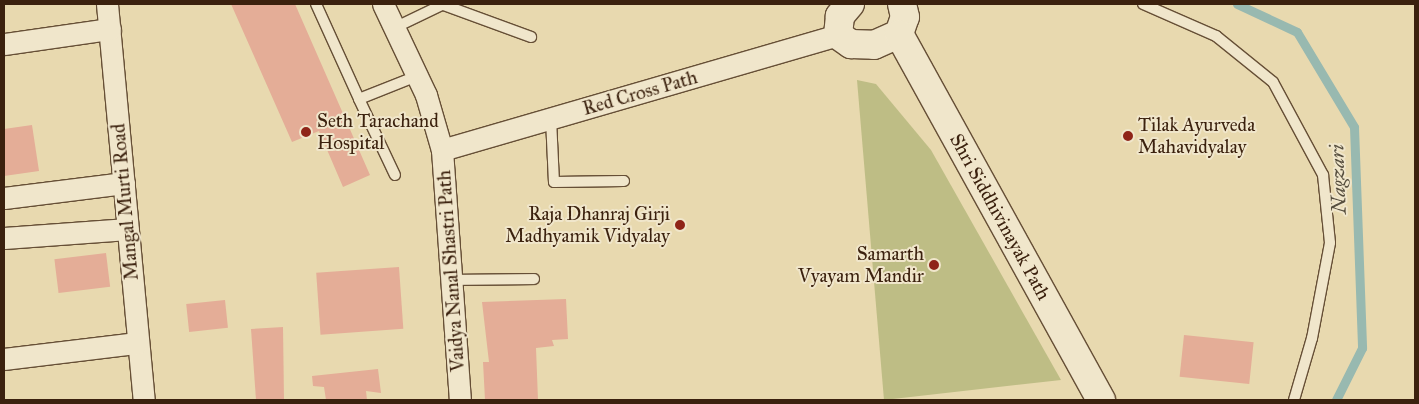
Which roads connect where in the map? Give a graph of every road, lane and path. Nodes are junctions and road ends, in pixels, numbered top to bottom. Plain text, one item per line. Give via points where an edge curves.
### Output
1 (107, 4) edge
2 (316, 4) edge
3 (383, 4) edge
4 (442, 4) edge
5 (850, 4) edge
6 (902, 4) edge
7 (1143, 4) edge
8 (394, 28) junction
9 (110, 30) junction
10 (899, 34) junction
11 (838, 35) junction
12 (531, 37) dead end
13 (4, 44) edge
14 (417, 76) junction
15 (358, 99) junction
16 (550, 119) junction
17 (442, 150) junction
18 (394, 176) dead end
19 (624, 181) dead end
20 (124, 183) junction
21 (4, 198) edge
22 (128, 229) junction
23 (4, 238) edge
24 (534, 279) dead end
25 (451, 280) junction
26 (137, 343) junction
27 (4, 359) edge
28 (144, 400) edge
29 (460, 400) edge
30 (1101, 400) edge
31 (1294, 400) edge

1 - 9 street, Mangal Murti Road
2 - 15 lane
3 - 8 street, Vaidya Nanal Shastri Path
4 - 8 lane
4 - 12 lane
5 - 11 street via 840,16
6 - 10 street via 905,17
7 - 31 lane via 1216,36 1273,82 1324,175 1330,243 1312,338
8 - 14 street, Vaidya Nanal Shastri Path
9 - 13 street
9 - 20 street, Mangal Murti Road
10 - 11 street via 874,45 851,44
10 - 30 street, Shri Siddhivinayak Path
11 - 16 street, Red Cross Path
14 - 15 lane
14 - 17 street, Vaidya Nanal Shastri Path
15 - 18 lane
16 - 17 street, Red Cross Path
16 - 19 lane via 554,182
17 - 25 street, Vaidya Nanal Shastri Path
20 - 21 street
20 - 22 street, Mangal Murti Road
22 - 23 street
22 - 26 street, Mangal Murti Road
24 - 25 lane
25 - 29 street, Vaidya Nanal Shastri Path
26 - 27 street
26 - 28 street, Mangal Murti Road

